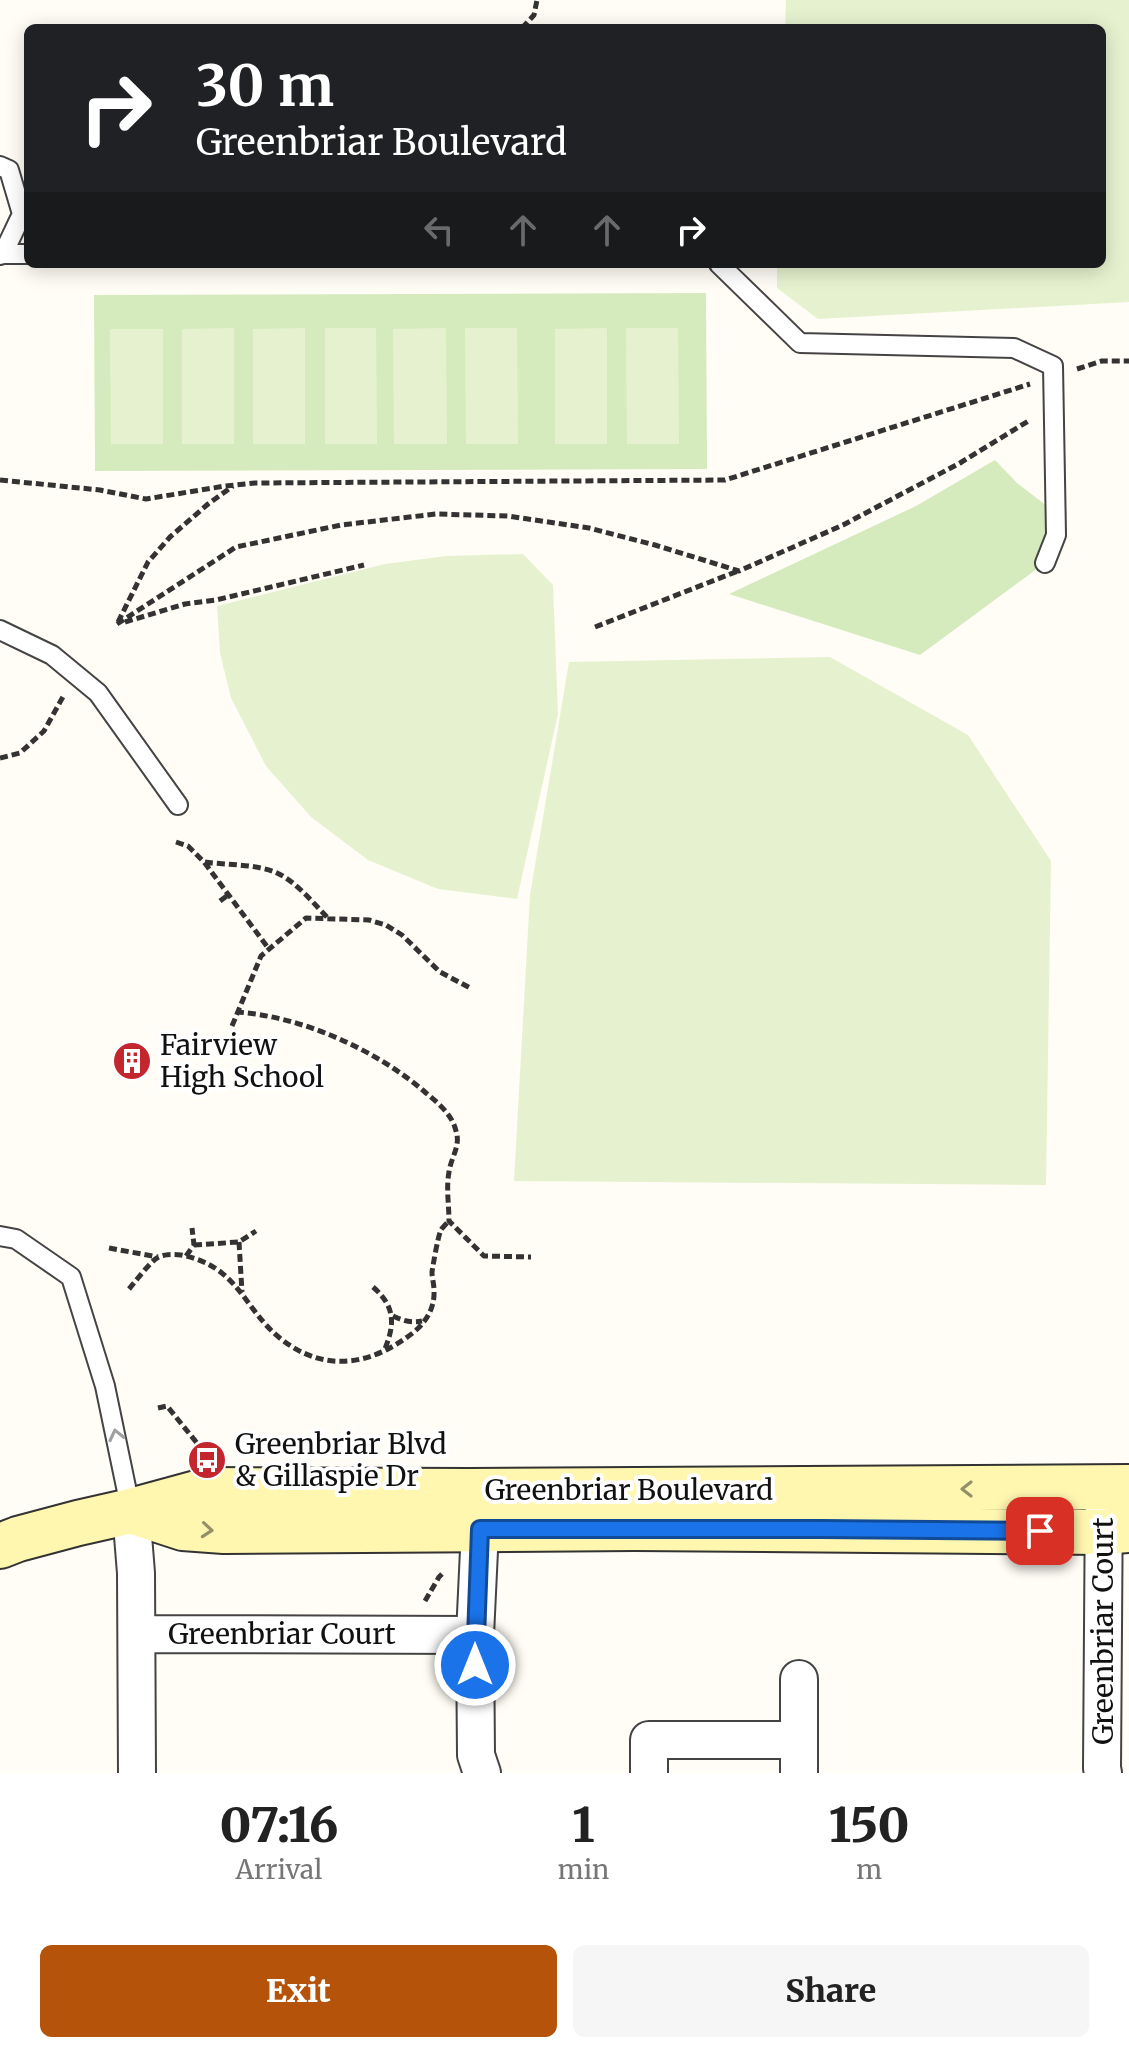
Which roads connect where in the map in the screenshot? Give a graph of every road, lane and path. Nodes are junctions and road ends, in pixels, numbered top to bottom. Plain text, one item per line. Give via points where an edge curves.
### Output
1 (537, 0) edge
2 (526, 24) edge
3 (0, 166) edge
4 (1, 254) edge
5 (24, 254) edge
6 (723, 268) edge
7 (1129, 361) edge
8 (1053, 377) junction
9 (1053, 406) junction
10 (0, 480) edge
11 (234, 485) junction
12 (1045, 563) dead end
13 (364, 565) dead end
14 (739, 571) junction
15 (117, 624) junction
16 (595, 627) dead end
17 (0, 630) edge
18 (67, 690) dead end
19 (0, 758) edge
20 (178, 805) dead end
21 (176, 842) dead end
22 (204, 862) junction
23 (228, 895) junction
24 (220, 901) dead end
25 (328, 919) junction
26 (269, 949) junction
27 (472, 989) dead end
28 (237, 1012) junction
29 (232, 1026) dead end
30 (449, 1221) junction
31 (192, 1228) dead end
32 (256, 1231) dead end
33 (0, 1236) edge
34 (239, 1242) junction
35 (194, 1245) junction
36 (109, 1248) dead end
37 (186, 1256) junction
38 (158, 1257) junction
39 (531, 1257) dead end
40 (373, 1287) dead end
41 (129, 1289) dead end
42 (242, 1293) junction
43 (393, 1316) junction
44 (424, 1320) junction
45 (384, 1352) junction
46 (158, 1408) dead end
47 (201, 1448) dead end
48 (1117, 1488) edge
49 (131, 1511) junction
50 (480, 1529) junction
51 (1116, 1531) edge
52 (0, 1546) edge
53 (447, 1569) dead end
54 (419, 1607) dead end
55 (137, 1634) junction
56 (475, 1635) junction
57 (799, 1679) dead end
58 (799, 1756) edge
59 (137, 1773) edge
60 (482, 1773) edge
61 (649, 1773) edge
62 (1103, 1773) edge

1 - 2 path
3 - 4 lane via 9,170 22,214
4 - 5 lane
6 - 8 lane via 800,343 1014,348 1053,366
7 - 8 path via 1102,361
8 - 9 lane
8 - 11 path via 725,480
9 - 12 lane via 1056,535
9 - 14 path via 843,525
10 - 11 path via 146,499
11 - 15 path via 148,562
13 - 15 path
14 - 15 path via 589,528 508,516 436,514 341,525 236,547
14 - 16 path
17 - 20 lane via 52,655 98,693
18 - 19 path via 44,731 20,753
21 - 22 path
22 - 23 path
22 - 25 path via 277,873
23 - 24 path
23 - 26 path
25 - 26 path via 306,918
25 - 27 path via 386,925 440,972
26 - 28 path
28 - 29 path
28 - 30 path via 283,1020 372,1055 443,1108 458,1143 449,1170
30 - 39 path via 484,1256
30 - 44 path via 441,1229 432,1272 432,1310
31 - 35 path
32 - 34 path
49 -> 33 lane via 105,1386 71,1277 16,1239
34 - 35 path
34 - 42 path
35 - 37 path
36 - 38 path
37 - 38 path
37 - 42 path via 219,1271
38 - 41 path
40 - 43 path
42 - 45 path via 280,1338 306,1354 358,1361
43 - 44 path via 413,1323
43 - 45 path
44 - 45 path
46 - 47 path via 167,1406
48 -> 49 street, Greenbriar Boulevard via 208,1490
48 - 51 street, Greenbriar Court
49 -> 50 street, Greenbriar Boulevard via 183,1528 224,1531
49 - 52 street, Greenbriar Boulevard
49 - 55 street, Greenbriar Court
50 - 51 street, Greenbriar Boulevard
50 - 56 street
51 - 62 street, Greenbriar Court
53 - 54 path
55 - 56 street, Greenbriar Court
55 - 59 street, Greenbriar Court
56 - 60 street via 476,1755
57 - 58 street
58 - 61 street via 649,1740

